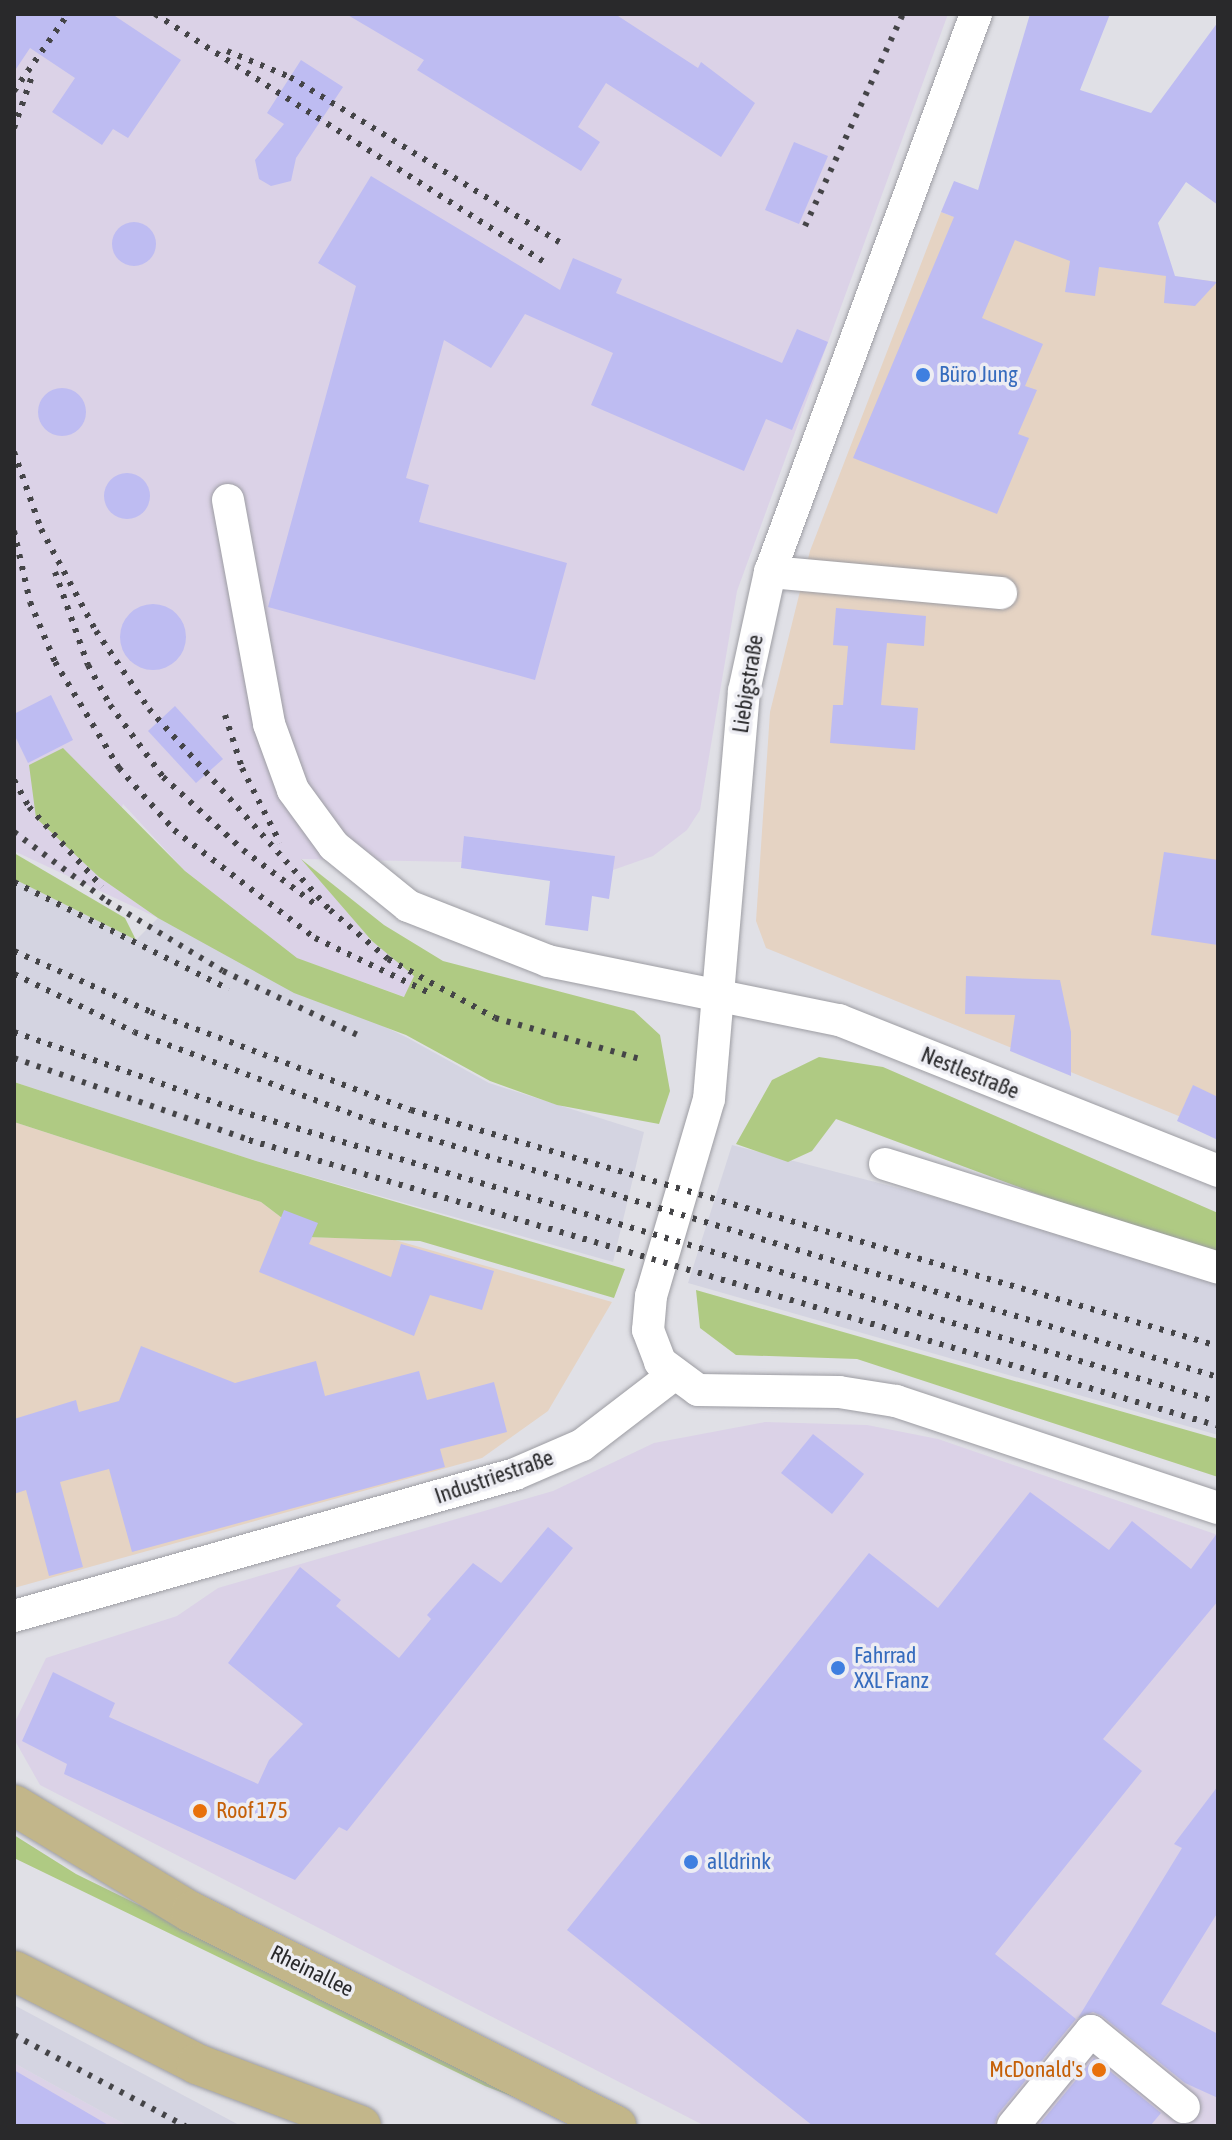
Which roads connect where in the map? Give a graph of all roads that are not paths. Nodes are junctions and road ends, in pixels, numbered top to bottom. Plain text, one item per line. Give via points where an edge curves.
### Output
1 (976, 14) edge
2 (228, 500) dead end
3 (770, 572) junction
4 (1001, 593) dead end
5 (717, 996) junction
6 (885, 1164) dead end
7 (1218, 1171) edge
8 (1218, 1268) edge
9 (672, 1376) junction
10 (1218, 1508) edge
11 (18, 1617) edge
12 (14, 1805) edge
13 (14, 1971) edge
14 (1184, 2107) dead end
15 (361, 2126) edge
16 (616, 2126) edge
17 (1013, 2126) edge

1 - 3 street, Liebigstraße
2 - 5 street, Nestlestraße via 269,724 293,790 334,846 408,906 486,941 548,961
3 - 4 street
3 - 5 street, Liebigstraße via 744,691
5 - 7 street, Nestlestraße via 839,1020
5 - 9 street, Liebigstraße via 709,1099 648,1313 652,1347
6 - 8 street
9 - 10 street via 712,1394 839,1392 896,1401
9 - 11 street, Industriestraße via 582,1445 515,1474
12 - 16 main road, Rheinallee via 191,1912
13 - 15 main road via 197,2064
14 - 17 street via 1091,2031

